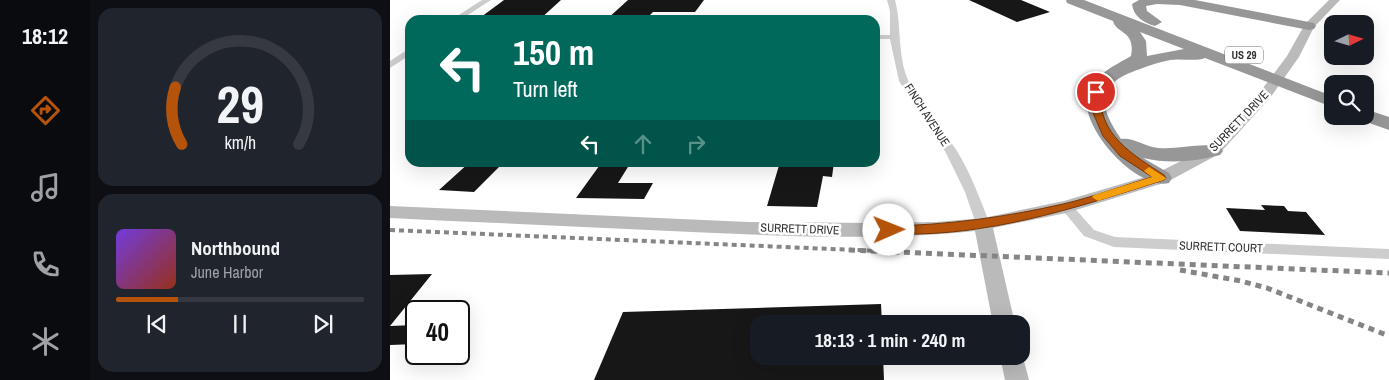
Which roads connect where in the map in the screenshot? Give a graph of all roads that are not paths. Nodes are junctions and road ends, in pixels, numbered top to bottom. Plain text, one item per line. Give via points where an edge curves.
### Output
1 (487, 0) edge
2 (891, 0) edge
3 (1072, 0) edge
4 (1177, 0) edge
5 (1335, 0) edge
6 (1096, 4) edge
7 (463, 15) edge
8 (1155, 22) junction
9 (1309, 26) junction
10 (880, 37) edge
11 (894, 37) junction
12 (405, 54) edge
13 (1221, 58) junction
14 (390, 65) edge
15 (1122, 70) junction
16 (1324, 86) edge
17 (1324, 99) edge
18 (1374, 104) edge
19 (1389, 110) edge
20 (1374, 118) edge
21 (1389, 124) edge
22 (1107, 134) junction
23 (1213, 151) junction
24 (1160, 178) junction
25 (1066, 207) junction
26 (390, 212) edge
27 (983, 224) junction
28 (1389, 254) edge
29 (1002, 315) edge
30 (1014, 365) edge
31 (1017, 380) edge

1 - 7 street
2 - 11 street, FINCH AVENUE
3 - 6 highway, US 29
4 - 8 highway via 1139,4 1141,14
4 - 9 highway
5 - 9 street, SURRETT DRIVE
6 - 8 highway, US 29
6 - 13 highway, US 29
6 - 15 highway via 1134,33 1139,41 1139,58
8 - 16 highway, US 29
9 - 23 street, SURRETT DRIVE via 1293,57 1265,95
10 - 11 street
11 - 27 street, FINCH AVENUE via 904,81 952,153
12 - 14 street
13 - 15 highway via 1174,54
13 - 17 highway, US 29
15 - 22 highway via 1107,79 1096,92 1095,106
18 - 19 highway
20 - 21 highway
22 - 23 highway via 1137,150 1153,154 1176,156
22 - 24 highway via 1124,154
23 - 24 street, SURRETT DRIVE
24 - 25 street, SURRETT DRIVE
25 - 27 street, SURRETT DRIVE
25 - 28 street, SURRETT COURT via 1089,233 1114,242
26 - 27 street, SURRETT DRIVE via 821,230 936,229
27 - 29 street
30 - 31 street

